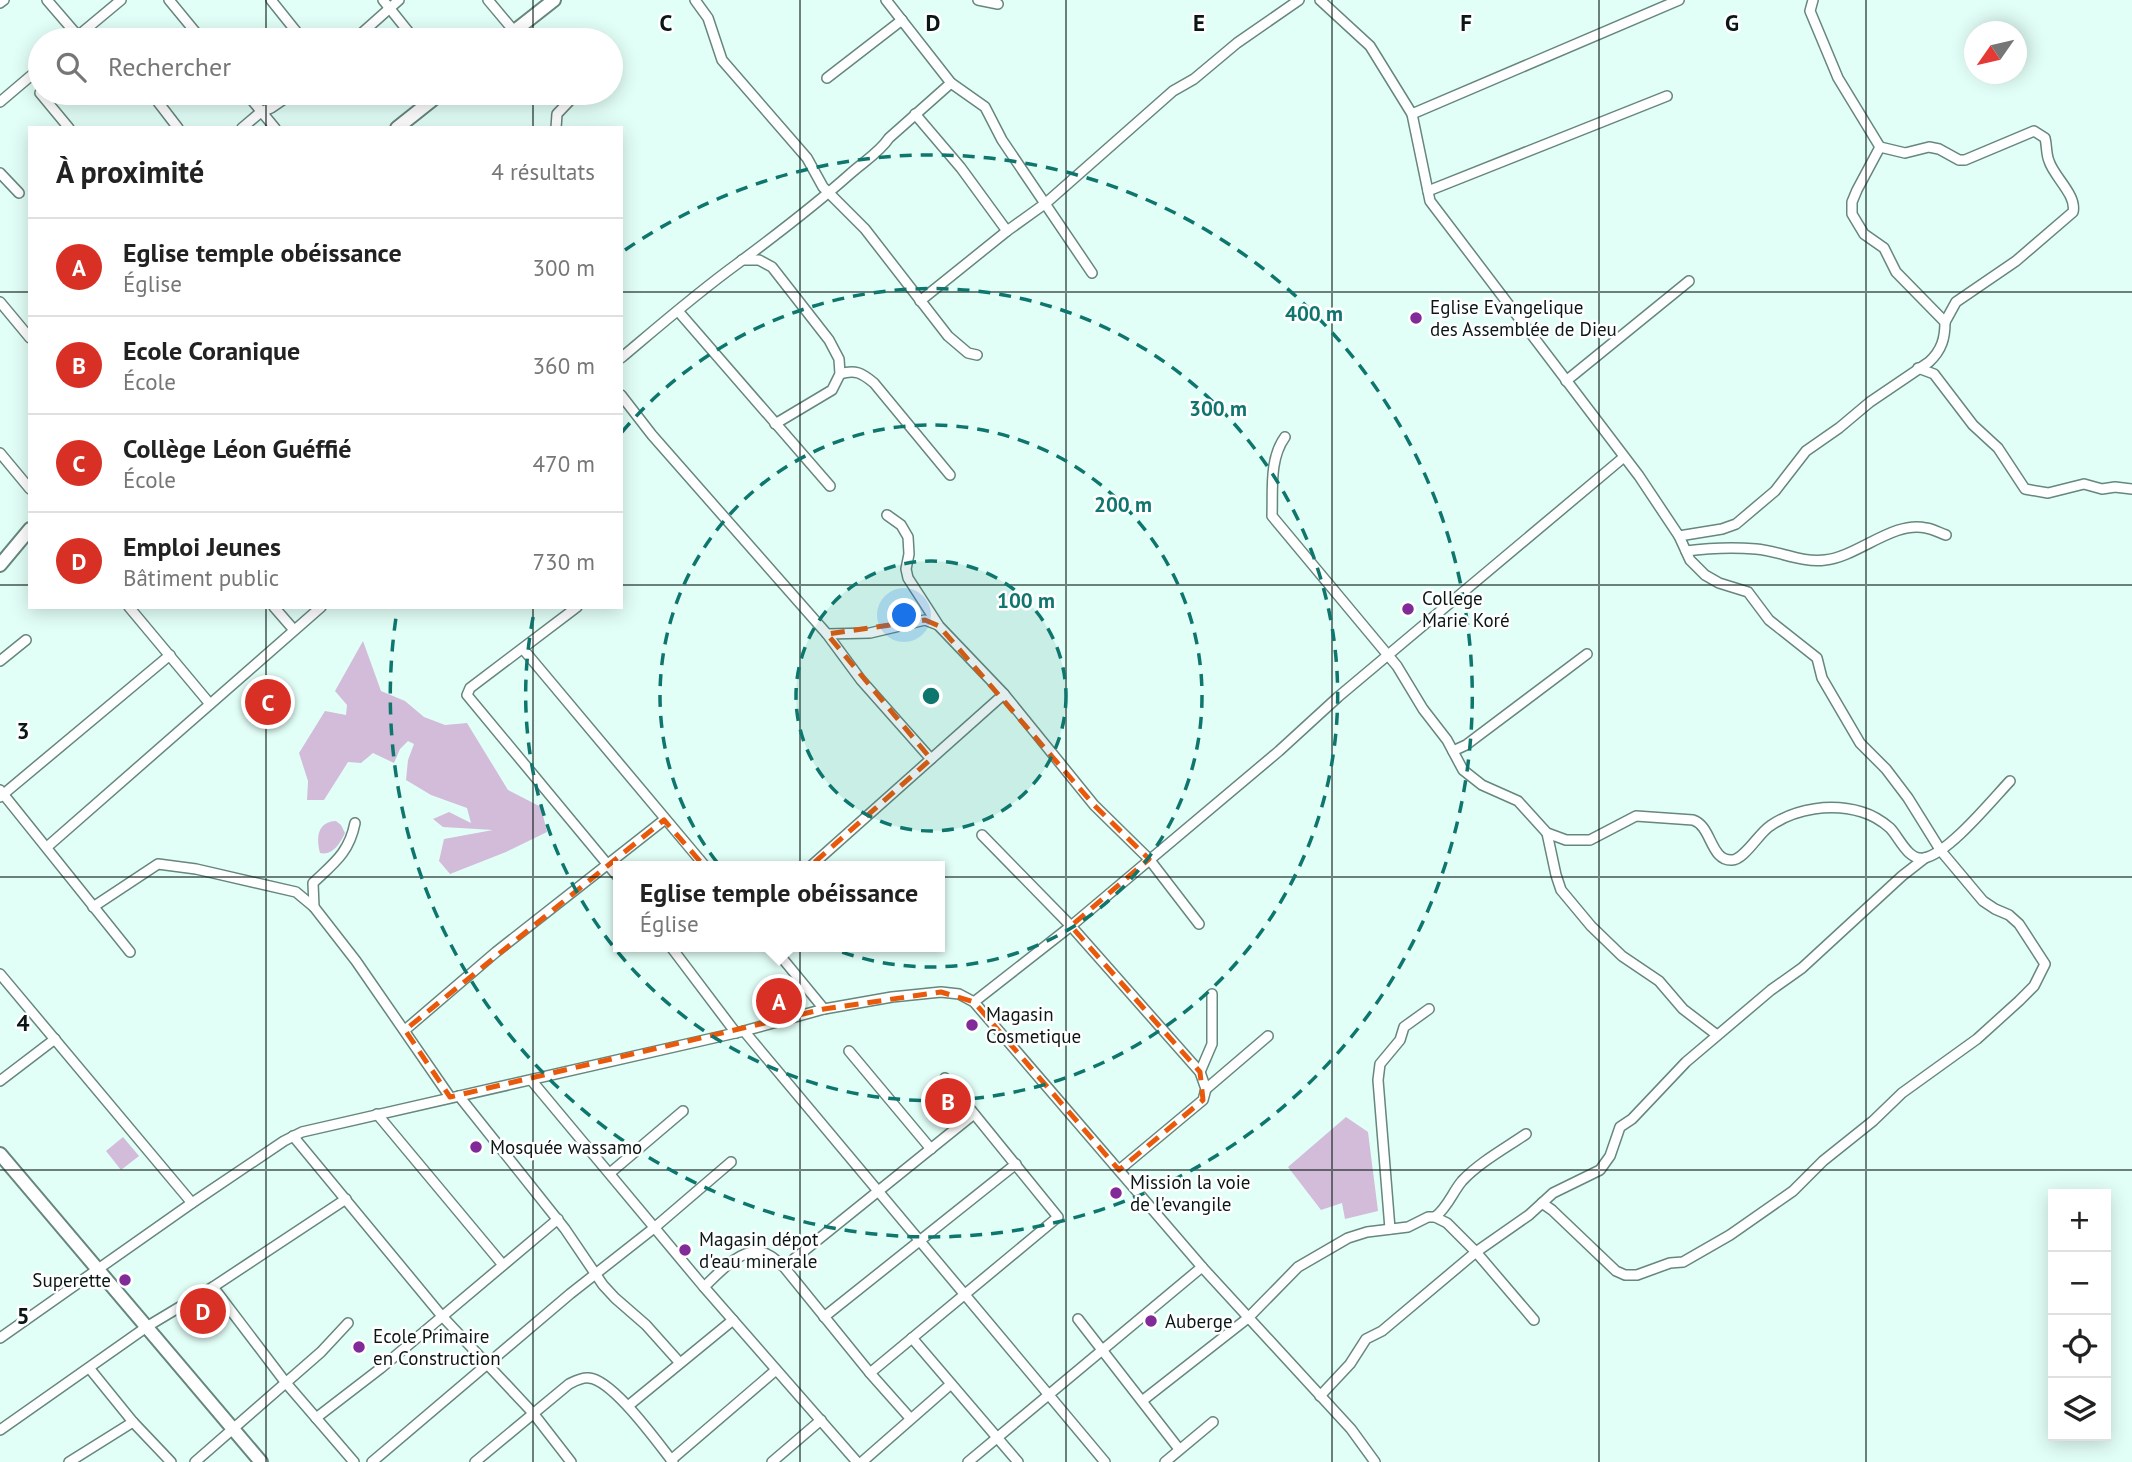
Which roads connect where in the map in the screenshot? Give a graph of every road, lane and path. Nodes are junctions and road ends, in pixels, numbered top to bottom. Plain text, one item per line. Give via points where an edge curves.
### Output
1 (47, 0) edge
2 (121, 0) edge
3 (169, 0) edge
4 (271, 0) edge
5 (383, 0) edge
6 (399, 0) edge
7 (488, 0) edge
8 (554, 0) edge
9 (695, 0) edge
10 (886, 0) edge
11 (978, 0) edge
12 (1298, 0) edge
13 (1320, 0) edge
14 (1679, 0) edge
15 (1813, 0) edge
16 (998, 4) dead end
17 (390, 9) junction
18 (902, 20) junction
19 (68, 28) edge
20 (88, 28) edge
21 (192, 28) edge
22 (293, 28) edge
23 (368, 28) edge
24 (405, 28) edge
25 (511, 28) edge
26 (518, 28) edge
27 (28, 78) edge
28 (827, 78) dead end
29 (951, 83) junction
30 (1667, 96) dead end
31 (0, 102) edge
32 (50, 105) edge
33 (160, 105) edge
34 (256, 105) edge
35 (275, 105) edge
36 (427, 105) edge
37 (566, 105) edge
38 (261, 111) junction
39 (915, 114) junction
40 (1412, 114) junction
41 (67, 126) edge
42 (176, 126) edge
43 (244, 126) edge
44 (273, 126) edge
45 (400, 126) edge
46 (556, 126) edge
47 (1880, 147) junction
48 (0, 173) edge
49 (1428, 191) junction
50 (19, 193) dead end
51 (829, 194) junction
52 (1046, 203) junction
53 (1007, 231) junction
54 (742, 260) junction
55 (1092, 273) dead end
56 (1689, 281) dead end
57 (0, 302) edge
58 (920, 302) junction
59 (678, 311) junction
60 (1945, 322) junction
61 (28, 336) edge
62 (977, 355) dead end
63 (623, 356) edge
64 (1918, 368) junction
65 (840, 374) junction
66 (1566, 381) junction
67 (623, 398) edge
68 (775, 424) junction
69 (1285, 437) dead end
70 (0, 453) edge
71 (1624, 457) junction
72 (950, 475) dead end
73 (830, 486) dead end
74 (28, 487) edge
75 (2132, 489) edge
76 (887, 515) dead end
77 (28, 531) edge
78 (1946, 535) dead end
79 (1679, 536) junction
80 (1686, 551) junction
81 (0, 565) edge
82 (131, 609) edge
83 (276, 609) edge
84 (319, 609) edge
85 (574, 609) edge
86 (939, 626) junction
87 (294, 630) junction
88 (827, 634) junction
89 (26, 640) dead end
90 (523, 649) junction
91 (1587, 654) dead end
92 (170, 655) junction
93 (1389, 656) junction
94 (0, 661) edge
95 (1003, 694) junction
96 (210, 704) junction
97 (1453, 751) junction
98 (931, 759) junction
99 (2010, 781) dead end
100 (1, 793) edge
101 (664, 820) junction
102 (355, 823) dead end
103 (1547, 833) junction
104 (982, 835) dead end
105 (47, 847) junction
106 (1941, 851) junction
107 (1925, 858) junction
108 (1149, 859) junction
109 (701, 861) edge
110 (817, 861) edge
111 (608, 863) junction
112 (613, 870) edge
113 (93, 906) junction
114 (314, 907) junction
115 (1199, 924) dead end
116 (1071, 926) junction
117 (131, 952) dead end
118 (675, 952) edge
119 (777, 952) edge
120 (0, 974) edge
121 (1212, 994) dead end
122 (974, 1002) junction
123 (824, 1009) junction
124 (1429, 1009) dead end
125 (405, 1030) junction
126 (740, 1032) junction
127 (1717, 1035) junction
128 (1268, 1036) dead end
129 (55, 1039) junction
130 (849, 1051) dead end
131 (1200, 1072) junction
132 (945, 1078) dead end
133 (0, 1081) edge
134 (532, 1081) junction
135 (1206, 1090) junction
136 (454, 1096) junction
137 (683, 1111) dead end
138 (377, 1114) junction
139 (974, 1114) junction
140 (1526, 1134) dead end
141 (293, 1136) junction
142 (930, 1149) junction
143 (0, 1154) edge
144 (731, 1162) dead end
145 (1016, 1164) junction
146 (1119, 1170) junction
147 (610, 1173) junction
148 (878, 1190) junction
149 (346, 1199) junction
150 (192, 1203) junction
151 (1542, 1203) junction
152 (1435, 1217) junction
153 (558, 1219) junction
154 (654, 1228) junction
155 (1390, 1230) junction
156 (920, 1240) junction
157 (1476, 1252) junction
158 (503, 1265) junction
159 (784, 1266) junction
160 (1202, 1267) junction
161 (97, 1269) junction
162 (596, 1272) junction
163 (213, 1287) junction
164 (704, 1287) junction
165 (965, 1295) junction
166 (442, 1315) junction
167 (824, 1317) junction
168 (1248, 1318) junction
169 (1078, 1319) dead end
170 (733, 1320) junction
171 (1534, 1320) dead end
172 (348, 1323) dead end
173 (148, 1326) junction
174 (0, 1338) edge
175 (912, 1338) junction
176 (1102, 1348) junction
177 (680, 1363) junction
178 (486, 1366) junction
179 (90, 1369) junction
180 (776, 1370) junction
181 (870, 1373) junction
182 (286, 1383) junction
183 (951, 1384) junction
184 (1048, 1395) junction
185 (1320, 1396) junction
186 (1142, 1401) junction
187 (628, 1406) junction
188 (533, 1413) junction
189 (316, 1418) junction
190 (910, 1419) junction
191 (821, 1420) junction
192 (133, 1422) junction
193 (1213, 1422) dead end
194 (232, 1428) junction
195 (0, 1430) edge
196 (997, 1438) junction
197 (1179, 1450) junction
198 (672, 1461) edge
199 (69, 1462) edge
200 (171, 1462) edge
201 (195, 1462) edge
202 (261, 1462) edge
203 (354, 1462) edge
204 (372, 1462) edge
205 (475, 1462) edge
206 (571, 1462) edge
207 (772, 1462) edge
208 (859, 1462) edge
209 (968, 1462) edge
210 (1018, 1462) edge
211 (1105, 1462) edge
212 (1165, 1462) edge
213 (1375, 1462) edge

1 - 19 street
2 - 20 street
3 - 21 street
4 - 22 street
5 - 17 street
6 - 17 street
7 - 25 street
8 - 26 street
9 - 51 street via 708,18 722,60 807,158
10 - 18 street
11 - 16 street
12 - 52 street via 1173,92
13 - 40 street via 1370,46
14 - 40 street
15 - 47 street via 1810,11 1838,78
17 - 23 street
17 - 24 street
18 - 28 street
18 - 29 street
27 - 31 street
29 - 39 street
29 - 52 street via 985,107
30 - 49 street
32 - 41 street
33 - 42 street
34 - 38 street
35 - 38 street
36 - 45 street
37 - 46 street via 557,114
38 - 43 street
38 - 44 street
39 - 51 street
39 - 53 street
40 - 49 street
47 - 60 street via 1857,190 1852,214 1864,234 1884,248 1896,272
47 - 60 street via 1905,153 1929,147 1965,160 2034,131 2045,138 2053,172 2074,201 2073,212 2043,240 1956,302
48 - 50 street
49 - 66 street via 1430,201
51 - 54 street
51 - 58 street via 865,229
52 - 53 street
52 - 55 street
53 - 58 street
54 - 59 street
54 - 65 street via 759,260 784,279 829,340 839,359
56 - 66 street
57 - 61 street
58 - 62 street via 948,336
59 - 63 street
59 - 68 street
60 - 64 street via 1938,354
64 - 75 street via 1934,374 1973,425 1998,448 2025,489 2048,492 2084,484
64 - 79 street via 1806,451 1775,491 1737,523
65 - 68 street via 832,390
65 - 72 street via 853,370 874,383
66 - 71 street
67 - 88 street
68 - 73 street
69 - 93 street via 1277,449 1272,516
70 - 74 street
71 - 79 street
71 - 93 street
76 - 86 street via 908,537 908,578
77 - 81 street
78 - 80 street via 1924,527 1908,528 1846,556 1825,560 1756,549
79 - 80 street
80 - 106 street via 1705,575 1748,593 1769,620 1817,658 1822,678 1860,743 1908,798
82 - 92 street
83 - 87 street
84 - 87 street
85 - 90 street
86 - 88 street via 925,620 870,633
86 - 95 street
87 - 96 street
88 - 98 street
89 - 94 street
90 - 101 street
90 - 111 street via 470,688 467,695
91 - 97 street
92 - 96 street
92 - 100 street
93 - 97 street
93 - 108 street
95 - 98 street
95 - 108 street via 1094,805
96 - 105 street
97 - 103 street via 1471,778 1518,801
98 - 110 street
99 - 106 street
100 - 105 street
101 - 109 street
101 - 111 street
102 - 114 street via 346,851 313,883
103 - 107 street via 1566,841 1590,840 1636,816 1693,820 1701,824 1719,855 1732,860 1769,826 1794,813 1845,808 1879,820 1912,855
103 - 127 street via 1561,890 1591,926
104 - 116 street
105 - 113 street
106 - 107 street
106 - 151 street via 1983,901 2020,924 2045,964 2019,1001 1977,1039 1902,1093 1793,1191 1730,1236 1683,1262 1625,1275
107 - 127 street via 1802,968
108 - 115 street
108 - 116 street
111 - 112 street
111 - 125 street
113 - 114 street via 158,864 296,892
113 - 117 street
114 - 125 street
116 - 122 street
116 - 131 street
118 - 126 street
119 - 123 street
120 - 129 street
121 - 131 street via 1212,1044
122 - 123 street via 941,992
122 - 146 street
123 - 126 street
124 - 155 street via 1404,1027 1403,1036 1380,1064
125 - 136 street
126 - 134 street
126 - 148 street
127 - 151 street via 1620,1127 1600,1170
128 - 135 street
129 - 133 street
129 - 150 street
130 - 142 street
131 - 135 street
132 - 139 street
134 - 136 street
134 - 147 street
135 - 146 street via 1203,1100
136 - 138 street
136 - 153 street
137 - 147 street
138 - 141 street
138 - 158 street
139 - 142 street
139 - 145 street
140 - 152 street via 1477,1166
141 - 149 street
141 - 150 street
142 - 148 street
143 - 161 street
144 - 154 street
145 - 156 street
145 - 165 street via 1058,1217
146 - 160 street
147 - 154 street
148 - 156 street
148 - 159 street
149 - 163 street
149 - 166 street
150 - 161 street
151 - 157 street
152 - 155 street
152 - 157 street
153 - 158 street
153 - 162 street
154 - 162 street
154 - 164 street
155 - 168 street via 1359,1234 1317,1255 1298,1267
156 - 165 street
156 - 167 street
157 - 171 street
157 - 185 street via 1382,1331 1366,1339
158 - 166 street
159 - 164 street via 761,1252 750,1253 737,1258
159 - 167 street
160 - 168 street
160 - 176 street
161 - 173 street
161 - 174 street
162 - 177 street via 615,1298
162 - 178 street
163 - 173 street
163 - 182 street
164 - 170 street
165 - 175 street
165 - 184 street
166 - 178 street
166 - 189 street
167 - 181 street
168 - 185 street
168 - 186 street
169 - 176 street
170 - 177 street
170 - 180 street
172 - 182 street
173 - 179 street
173 - 194 street
175 - 181 street
175 - 183 street
176 - 184 street
176 - 186 street
177 - 187 street
178 - 188 street
178 - 204 street
179 - 192 street
179 - 195 street
180 - 191 street
180 - 198 street
181 - 190 street
182 - 189 street
182 - 194 street
183 - 190 street
183 - 196 street
184 - 196 street
184 - 211 street
185 - 213 street
186 - 197 street
187 - 188 street via 605,1385 581,1378
187 - 198 street
188 - 205 street
188 - 206 street
189 - 203 street
190 - 208 street
191 - 207 street
191 - 208 street
192 - 199 street
192 - 200 street
193 - 197 street
194 - 201 street
194 - 202 street
196 - 209 street
196 - 210 street
197 - 212 street

